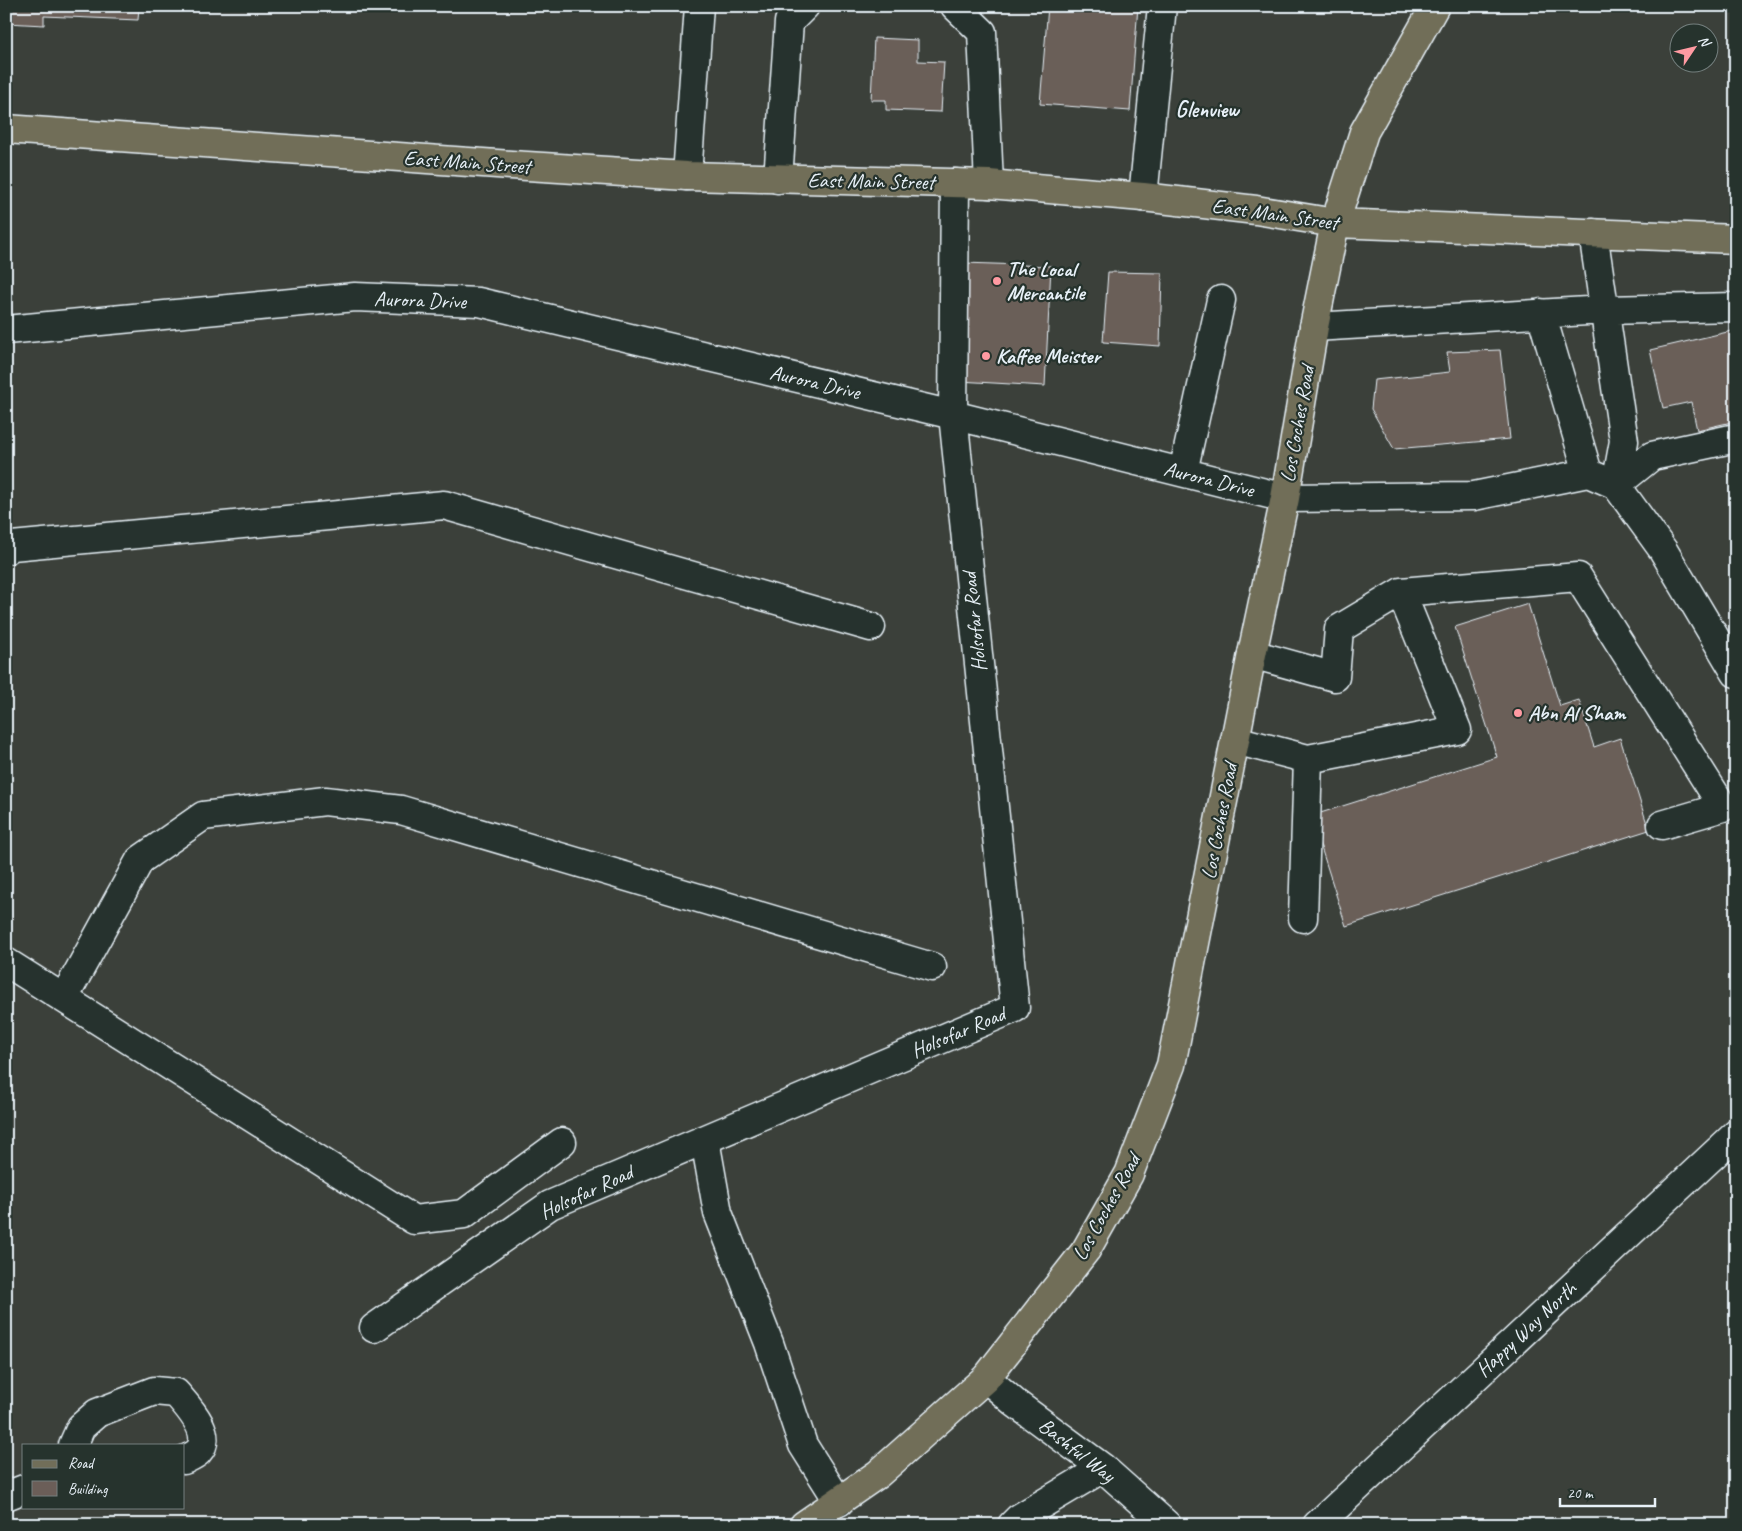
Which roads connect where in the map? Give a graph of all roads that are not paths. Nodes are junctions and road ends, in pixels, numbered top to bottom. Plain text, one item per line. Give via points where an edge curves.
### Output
1 (699, 6) edge
2 (805, 6) edge
3 (955, 6) edge
4 (1162, 6) edge
5 (1435, 6) edge
6 (6, 129) edge
7 (687, 176) junction
8 (778, 179) junction
9 (955, 183) junction
10 (990, 184) junction
11 (1143, 197) junction
12 (1335, 223) junction
13 (1593, 233) junction
14 (1736, 239) edge
15 (1221, 300) dead end
16 (1736, 308) edge
17 (1605, 310) junction
18 (1541, 313) junction
19 (1314, 327) junction
20 (6, 330) edge
21 (953, 415) junction
22 (1736, 438) edge
23 (1183, 472) junction
24 (1588, 473) junction
25 (1616, 485) junction
26 (1284, 498) junction
27 (6, 550) edge
28 (1401, 592) junction
29 (871, 627) dead end
30 (1252, 654) junction
31 (1734, 667) edge
32 (1235, 740) junction
33 (1308, 759) junction
34 (1662, 825) dead end
35 (1303, 918) dead end
36 (6, 962) edge
37 (932, 967) dead end
38 (64, 998) junction
39 (1736, 1134) edge
40 (705, 1140) junction
41 (562, 1142) dead end
42 (374, 1328) dead end
43 (986, 1378) junction
44 (73, 1444) edge
45 (185, 1459) edge
46 (1103, 1468) junction
47 (22, 1489) edge
48 (6, 1496) edge
49 (840, 1502) junction
50 (804, 1525) edge
51 (1012, 1525) edge
52 (1167, 1525) edge
53 (1317, 1525) edge

1 - 7 street
2 - 8 street via 789,22
3 - 10 street via 982,32
4 - 11 street
5 - 12 main road, Los Coches Road via 1364,132
6 - 7 main road, East Main Street
7 - 8 main road, East Main Street
8 - 9 main road, East Main Street
9 - 10 main road, East Main Street
9 - 21 street
10 - 11 main road, East Main Street
11 - 12 main road, East Main Street
12 - 13 main road, East Main Street
12 - 19 main road, Los Coches Road
13 - 14 main road, East Main Street
13 - 17 street
15 - 23 street
16 - 17 street
17 - 18 street
17 - 25 street via 1624,441
18 - 19 street
18 - 24 street
19 - 26 main road, Los Coches Road
20 - 21 street, Aurora Drive via 355,297 479,302
21 - 23 street, Aurora Drive
21 - 40 street, Holsofar Road via 1015,1008
22 - 25 street via 1652,456
23 - 26 street, Aurora Drive
24 - 25 street
24 - 26 street, Aurora Drive via 1474,496
25 - 31 street via 1663,550
26 - 30 main road, Los Coches Road
27 - 29 street via 12,546 444,505
28 - 30 street via 1339,629 1336,677
28 - 33 street via 1457,730
28 - 34 street via 1578,577 1723,807
30 - 32 main road, Los Coches Road
32 - 33 street
32 - 43 main road, Los Coches Road via 1171,1065 1129,1174 1086,1250
33 - 35 street
36 - 38 street
37 - 38 street via 401,810 325,801 203,816 140,860
38 - 41 street via 414,1220 464,1214
39 - 53 street, Happy Way North
40 - 42 street, Holsofar Road via 550,1205
40 - 49 street via 718,1213 769,1343 803,1444
43 - 46 street, Bashful Way
43 - 49 main road, Los Coches Road via 878,1474
44 - 45 street via 81,1427 97,1413 154,1391 176,1394 200,1424 203,1440 198,1452
46 - 51 street
46 - 52 street, Bashful Way
47 - 48 street
49 - 50 main road, Los Coches Road

